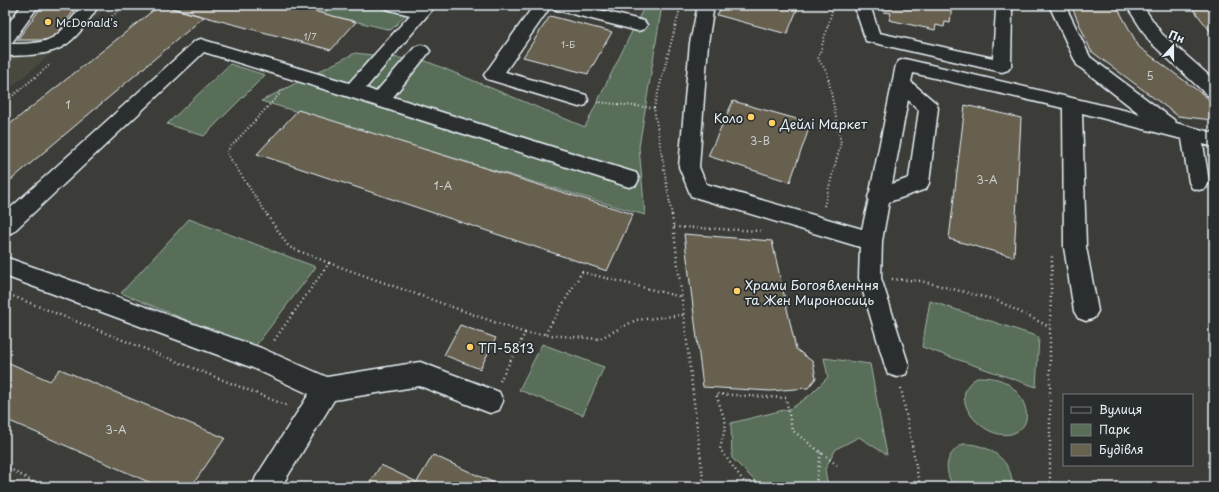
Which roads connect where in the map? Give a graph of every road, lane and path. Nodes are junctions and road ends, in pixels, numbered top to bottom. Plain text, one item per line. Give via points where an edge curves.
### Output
1 (31, 5) edge
2 (91, 5) edge
3 (392, 5) edge
4 (543, 5) edge
5 (558, 5) edge
6 (681, 5) edge
7 (706, 5) edge
8 (834, 5) edge
9 (862, 5) edge
10 (1002, 5) edge
11 (1057, 5) edge
12 (1134, 5) edge
13 (425, 9) edge
14 (638, 25) dead end
15 (5, 40) edge
16 (5, 50) edge
17 (421, 51) dead end
18 (298, 74) junction
19 (902, 84) junction
20 (353, 90) junction
21 (1214, 90) edge
22 (380, 100) junction
23 (579, 100) joint
24 (1072, 104) junction
25 (654, 108) junction
26 (1182, 132) junction
27 (1214, 140) edge
28 (628, 179) dead end
29 (1199, 182) dead end
30 (878, 197) junction
31 (5, 226) edge
32 (818, 226) junction
33 (674, 227) junction
34 (769, 233) dead end
35 (871, 241) junction
36 (1052, 255) dead end
37 (329, 263) junction
38 (5, 266) edge
39 (870, 278) junction
40 (5, 293) edge
41 (681, 297) junction
42 (1086, 311) dead end
43 (683, 315) junction
44 (1050, 327) junction
45 (524, 333) junction
46 (545, 334) junction
47 (261, 359) junction
48 (897, 366) joint
49 (326, 389) junction
50 (490, 401) joint
51 (288, 413) dead end
52 (820, 452) junction
53 (837, 465) dead end
54 (5, 466) edge
55 (42, 487) edge
56 (266, 487) edge
57 (704, 487) edge
58 (765, 487) edge
59 (806, 487) edge
60 (920, 487) edge
61 (1050, 487) edge

1 - 15 lane
2 - 16 lane via 70,34 56,45 41,50
3 - 13 lane
4 - 23 lane via 493,75
5 - 14 lane
6 - 25 path
7 - 32 lane via 700,43 689,167 698,190
8 - 32 path via 818,59 827,72 841,143
9 - 10 lane via 872,37 1002,66
11 - 26 lane via 1083,61
12 - 21 lane via 1156,38
13 - 20 lane
17 - 22 lane
18 - 20 lane
18 - 31 lane via 201,45
18 - 37 path via 226,152 289,247
19 - 24 lane via 905,65
19 - 30 lane
19 - 30 lane via 929,108 919,183
20 - 22 lane
22 - 28 lane
23 - 25 path
24 - 26 lane
24 - 42 lane via 1076,246
25 - 33 path
26 - 27 lane
26 - 29 lane
30 - 35 lane
32 - 35 lane
33 - 34 path
33 - 41 path
35 - 39 lane
36 - 44 path
37 - 45 path
37 - 47 path
38 - 47 lane
39 - 44 path via 921,281 996,300
39 - 48 lane
40 - 51 path via 288,406
41 - 43 path
41 - 46 path via 582,272
43 - 46 path via 636,320 600,339
43 - 57 path
44 - 61 path
45 - 46 path
45 - 50 path
47 - 49 lane
48 - 60 path
49 - 50 lane via 420,374
49 - 56 lane
52 - 53 path
52 - 58 path via 792,430 786,398 716,394 726,424 720,449 745,482
52 - 59 path via 816,483
54 - 55 path

